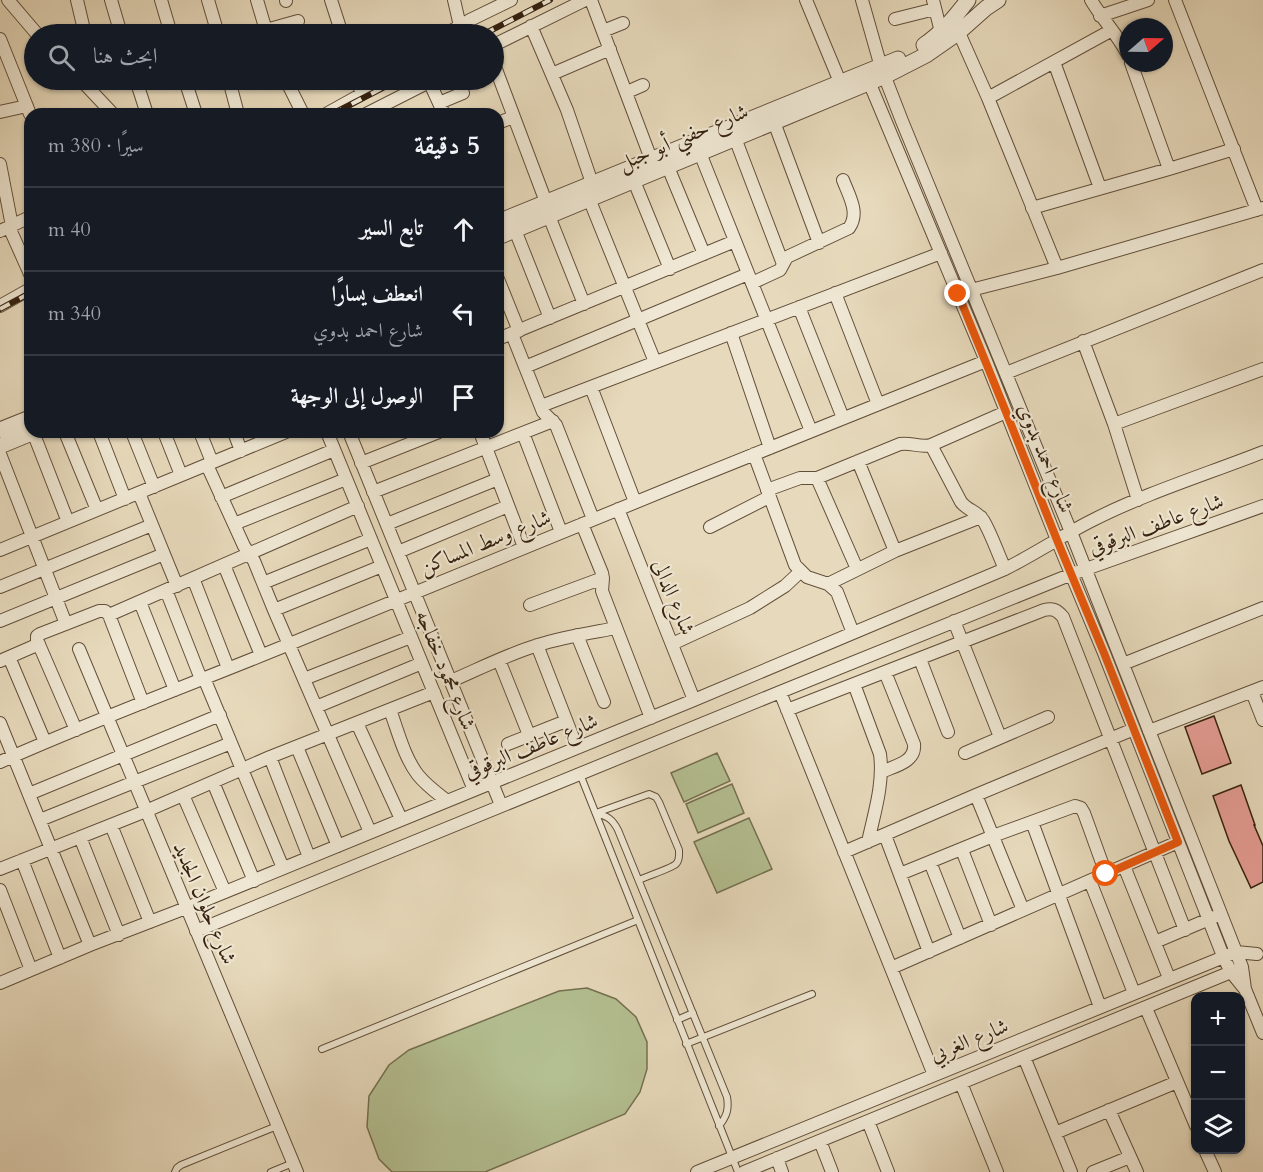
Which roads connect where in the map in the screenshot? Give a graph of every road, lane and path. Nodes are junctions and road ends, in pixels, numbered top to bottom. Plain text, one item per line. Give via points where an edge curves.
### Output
1 (8, 0) edge
2 (77, 0) edge
3 (111, 0) edge
4 (161, 0) edge
5 (208, 0) edge
6 (257, 0) edge
7 (331, 0) edge
8 (454, 0) edge
9 (511, 0) edge
10 (585, 0) edge
11 (591, 0) edge
12 (806, 0) edge
13 (862, 0) edge
14 (968, 0) edge
15 (998, 0) edge
16 (1091, 0) edge
17 (1148, 0) edge
18 (1175, 0) edge
19 (934, 5) edge
20 (1100, 16) junction
21 (895, 19) dead end
22 (298, 21) dead end
23 (623, 23) dead end
24 (28, 24) edge
25 (83, 24) edge
26 (119, 24) edge
27 (168, 24) edge
28 (215, 24) edge
29 (264, 24) edge
30 (290, 24) edge
31 (339, 24) edge
32 (460, 24) edge
33 (464, 24) edge
34 (956, 25) junction
35 (531, 26) junction
36 (1112, 30) junction
37 (603, 31) junction
38 (941, 32) junction
39 (1119, 39) edge
40 (504, 40) edge
41 (1, 43) edge
42 (610, 49) junction
43 (1054, 62) junction
44 (883, 71) junction
45 (1134, 72) edge
46 (552, 74) junction
47 (867, 78) junction
48 (840, 82) junction
49 (643, 85) dead end
50 (91, 90) edge
51 (95, 90) edge
52 (139, 90) edge
53 (188, 90) edge
54 (232, 90) edge
55 (291, 90) edge
56 (361, 90) edge
57 (368, 90) edge
58 (413, 90) edge
59 (435, 90) edge
60 (503, 90) edge
61 (627, 92) junction
62 (463, 93) dead end
63 (362, 94) junction
64 (96, 95) junction
65 (988, 98) junction
66 (27, 108) edge
67 (108, 108) edge
68 (145, 108) edge
69 (194, 108) edge
70 (236, 108) edge
71 (300, 108) edge
72 (337, 108) edge
73 (379, 108) edge
74 (442, 108) edge
75 (24, 110) edge
76 (0, 111) edge
77 (772, 116) junction
78 (513, 117) junction
79 (504, 121) edge
80 (735, 138) junction
81 (1234, 149) junction
82 (700, 153) junction
83 (651, 159) junction
84 (0, 164) edge
85 (668, 166) junction
86 (1169, 169) junction
87 (843, 180) dead end
88 (634, 181) junction
89 (1100, 188) junction
90 (589, 190) junction
91 (1032, 208) junction
92 (547, 209) junction
93 (1260, 209) edge
94 (24, 220) edge
95 (504, 220) edge
96 (7, 228) edge
97 (515, 230) junction
98 (504, 235) edge
99 (735, 242) junction
100 (819, 243) junction
101 (940, 253) junction
102 (704, 254) junction
103 (24, 262) edge
104 (783, 264) junction
105 (1057, 268) junction
106 (670, 269) junction
107 (1263, 270) edge
108 (750, 279) junction
109 (625, 287) junction
110 (972, 290) junction
111 (24, 292) edge
112 (835, 293) junction
113 (958, 294) junction
114 (504, 298) edge
115 (584, 304) junction
116 (0, 306) edge
117 (799, 307) junction
118 (550, 318) junction
119 (638, 320) junction
120 (766, 320) junction
121 (515, 332) junction
122 (731, 333) junction
123 (504, 337) edge
124 (1083, 341) junction
125 (986, 361) junction
126 (655, 362) junction
127 (525, 367) junction
128 (1263, 369) edge
129 (1006, 373) junction
130 (591, 387) junction
131 (878, 404) junction
132 (541, 406) junction
133 (1006, 412) junction
134 (843, 418) junction
135 (24, 420) edge
136 (553, 421) junction
137 (1114, 424) junction
138 (0, 430) edge
139 (811, 431) junction
140 (523, 433) junction
141 (24, 436) edge
142 (36, 438) edge
143 (67, 438) edge
144 (101, 438) edge
145 (134, 438) edge
146 (167, 438) edge
147 (202, 438) edge
148 (236, 438) edge
149 (267, 438) edge
150 (329, 438) edge
151 (354, 438) edge
152 (424, 438) edge
153 (482, 438) edge
154 (931, 445) junction
155 (0, 446) edge
156 (486, 448) junction
157 (770, 448) junction
158 (334, 450) junction
159 (241, 451) junction
160 (1263, 452) edge
161 (0, 454) edge
162 (754, 454) junction
163 (858, 461) junction
164 (361, 463) junction
165 (210, 464) junction
166 (182, 475) junction
167 (817, 478) junction
168 (346, 479) junction
169 (498, 479) junction
170 (154, 487) junction
171 (373, 492) junction
172 (139, 493) junction
173 (768, 494) junction
174 (221, 497) junction
175 (125, 499) junction
176 (1138, 500) junction
177 (635, 502) junction
178 (358, 506) junction
179 (508, 506) junction
180 (1263, 506) edge
181 (618, 509) junction
182 (97, 510) junction
183 (981, 517) junction
184 (588, 521) junction
185 (68, 522) junction
186 (234, 524) junction
187 (387, 524) junction
188 (152, 525) junction
189 (711, 526) dead end
190 (561, 532) junction
191 (1071, 532) junction
192 (32, 536) junction
193 (371, 539) junction
194 (1057, 540) junction
195 (524, 547) junction
196 (0, 549) edge
197 (895, 551) junction
198 (398, 552) junction
199 (164, 554) junction
200 (249, 554) junction
201 (224, 566) junction
202 (382, 566) junction
203 (44, 569) junction
204 (857, 569) junction
205 (1005, 569) junction
206 (1085, 569) junction
207 (800, 572) junction
208 (1072, 574) junction
209 (193, 578) junction
210 (603, 578) junction
211 (263, 583) junction
212 (828, 584) junction
213 (0, 587) edge
214 (171, 588) junction
215 (414, 592) junction
216 (56, 598) junction
217 (396, 599) junction
218 (140, 602) junction
219 (530, 605) dead end
220 (1263, 608) edge
221 (274, 610) junction
222 (109, 615) junction
223 (0, 621) edge
224 (954, 621) junction
225 (66, 624) junction
226 (616, 628) junction
227 (853, 633) junction
228 (411, 636) junction
229 (577, 636) junction
230 (962, 642) junction
231 (39, 644) junction
232 (289, 644) junction
233 (672, 644) junction
234 (537, 645) junction
235 (79, 649) dead end
236 (261, 655) junction
237 (5, 659) edge
238 (920, 659) junction
239 (500, 660) junction
240 (422, 663) junction
241 (1123, 664) junction
242 (228, 668) junction
243 (885, 672) junction
244 (203, 679) junction
245 (304, 679) junction
246 (451, 681) junction
247 (855, 684) junction
248 (1258, 689) edge
249 (175, 690) junction
250 (434, 692) junction
251 (780, 692) junction
252 (694, 700) junction
253 (604, 702) dead end
254 (142, 703) junction
255 (316, 707) junction
256 (390, 710) junction
257 (787, 710) junction
258 (220, 715) junction
259 (107, 717) junction
260 (1048, 717) dead end
261 (651, 718) junction
262 (1263, 720) edge
263 (566, 721) junction
264 (0, 723) edge
265 (357, 723) junction
266 (1134, 729) junction
267 (76, 730) junction
268 (1149, 731) junction
269 (948, 732) dead end
270 (328, 734) junction
271 (529, 735) junction
272 (1000, 738) junction
273 (1111, 739) junction
274 (45, 742) junction
275 (231, 743) junction
276 (508, 744) dead end
277 (297, 747) junction
278 (577, 748) junction
279 (965, 753) dead end
280 (123, 754) junction
281 (14, 756) junction
282 (270, 758) junction
283 (0, 762) edge
284 (242, 770) junction
285 (881, 772) junction
286 (579, 773) junction
287 (134, 782) junction
288 (213, 782) junction
289 (492, 782) junction
290 (474, 790) junction
291 (29, 794) junction
292 (183, 795) junction
293 (976, 795) junction
294 (447, 801) junction
295 (501, 806) junction
296 (146, 811) junction
297 (596, 813) junction
298 (401, 819) junction
299 (39, 820) junction
300 (1032, 822) junction
301 (111, 825) junction
302 (370, 832) junction
303 (885, 835) junction
304 (993, 836) junction
305 (80, 837) junction
306 (868, 842) junction
307 (1178, 842) junction
308 (338, 846) junction
309 (51, 848) junction
310 (962, 850) junction
311 (844, 852) junction
312 (1155, 852) junction
313 (309, 857) junction
314 (22, 860) junction
315 (930, 862) junction
316 (1124, 866) junction
317 (283, 868) junction
318 (0, 869) edge
319 (900, 874) junction
320 (1106, 874) junction
321 (639, 880) junction
322 (254, 881) junction
323 (1090, 881) junction
324 (0, 890) edge
325 (225, 892) junction
326 (1060, 895) junction
327 (186, 908) junction
328 (1023, 910) junction
329 (1221, 914) junction
330 (1208, 919) junction
331 (638, 920) junction
332 (150, 922) junction
333 (991, 925) junction
334 (1185, 930) junction
335 (196, 932) junction
336 (119, 934) junction
337 (960, 938) junction
338 (1155, 942) junction
339 (90, 945) junction
340 (930, 952) junction
341 (1236, 952) junction
342 (1260, 953) edge
343 (1223, 956) junction
344 (60, 958) junction
345 (891, 968) junction
346 (31, 970) junction
347 (1236, 970) junction
348 (1169, 978) junction
349 (0, 983) edge
350 (1134, 993) junction
351 (812, 994) dead end
352 (1100, 1007) junction
353 (1146, 1008) junction
354 (693, 1013) junction
355 (677, 1020) junction
356 (1263, 1034) edge
357 (703, 1037) junction
358 (686, 1044) junction
359 (322, 1049) dead end
360 (1024, 1057) junction
361 (934, 1075) junction
362 (1177, 1082) junction
363 (961, 1083) junction
364 (1109, 1110) junction
365 (1191, 1114) edge
366 (868, 1121) junction
367 (277, 1126) junction
368 (719, 1126) junction
369 (1055, 1133) junction
370 (820, 1140) junction
371 (1207, 1154) edge
372 (1130, 1157) junction
373 (732, 1158) junction
374 (777, 1158) junction
375 (295, 1167) edge
376 (175, 1172) edge
377 (271, 1172) edge
378 (697, 1172) edge
379 (738, 1172) edge
380 (744, 1172) edge
381 (782, 1172) edge
382 (832, 1172) edge
383 (888, 1172) edge
384 (998, 1172) edge
385 (1071, 1172) edge
386 (1093, 1172) edge
387 (1137, 1172) edge
388 (1215, 1172) edge

1 - 24 street
2 - 25 street
3 - 26 street
4 - 27 street
5 - 28 street
6 - 29 street
7 - 31 street
8 - 32 street
9 - 33 street
10 - 35 street
11 - 37 street
12 - 48 street
13 - 44 street, شارع احمد بدوي
14 - 34 street
15 - 34 street
16 - 20 street
17 - 20 street
18 - 81 street
19 - 21 street
19 - 38 street
20 - 36 street
22 - 30 street
23 - 37 street
34 - 38 street
34 - 44 street via 918,60
34 - 65 street
35 - 40 street
35 - 46 street
36 - 39 street
36 - 43 street
37 - 42 street
38 - 44 street
41 - 66 street
42 - 46 street
42 - 61 street
43 - 65 street
43 - 89 street
44 - 47 street, شارع حفني أبو جبل
44 - 110 street, شارع احمد بدوي
45 - 86 street
46 - 90 street via 567,110
47 - 48 street, شارع حفني أبو جبل
47 - 77 street, شارع حفني أبو جبل
47 - 101 street, شارع احمد بدوي
48 - 77 street, شارع حفني أبو جبل
49 - 61 street
50 - 64 street
51 - 64 street
52 - 68 street
53 - 69 street
54 - 70 street
55 - 71 street
56 - 63 street
57 - 63 street
58 - 73 street
59 - 74 street
60 - 78 street
61 - 83 street
62 - 74 street
63 - 72 street
64 - 67 street
65 - 91 street
75 - 76 street
77 - 80 street, شارع حفني أبو جبل
77 - 83 street, شارع حفني أبو جبل
77 - 100 street
78 - 79 street
78 - 92 street
80 - 82 street, شارع حفني أبو جبل
80 - 104 street
81 - 86 street
81 - 93 street
82 - 85 street, شارع حفني أبو جبل
82 - 99 street
83 - 90 street, شارع حفني أبو جبل
84 - 96 street
85 - 88 street, شارع حفني أبو جبل
85 - 102 street
86 - 89 street
87 - 100 street via 854,209 853,223 844,232
88 - 90 street, شارع حفني أبو جبل
88 - 106 street
89 - 91 street
90 - 92 street, شارع حفني أبو جبل
90 - 109 street
91 - 105 street
92 - 95 street, شارع حفني أبو جبل
92 - 97 street, شارع حفني أبو جبل
92 - 115 street
93 - 105 street
94 - 96 street
96 - 103 street
97 - 98 street, شارع حفني أبو جبل
97 - 118 street
99 - 102 street
99 - 108 street
100 - 104 street via 787,257
101 - 112 street
101 - 113 street, شارع احمد بدوي
102 - 106 street
104 - 108 street via 777,273
105 - 110 street
106 - 109 street
107 - 124 street
108 - 119 street
108 - 120 street
109 - 115 street
109 - 119 street
110 - 113 street
110 - 129 street, شارع احمد بدوي
111 - 116 street
112 - 117 street
112 - 131 street
113 - 125 street, شارع احمد بدوي
114 - 121 street
115 - 118 street
117 - 120 street
117 - 134 street
118 - 121 street
119 - 126 street
119 - 127 street
120 - 122 street
120 - 139 street
121 - 123 street
121 - 127 street
122 - 126 street
122 - 157 street
124 - 129 street
124 - 137 street
125 - 131 street, شارع وسط المساكن
125 - 133 street, شارع احمد بدوي
126 - 130 street
127 - 132 street
128 - 137 street
129 - 191 street, شارع احمد بدوي
130 - 132 street
130 - 177 street
131 - 134 street, شارع وسط المساكن
132 - 136 street
133 - 154 street
133 - 194 street, شارع احمد بدوي
134 - 139 street, شارع وسط المساكن
135 - 138 street
136 - 140 street
136 - 184 street
137 - 176 street
139 - 157 street, شارع وسط المساكن
140 - 156 street
140 - 190 street
141 - 155 street
142 - 185 street
143 - 182 street
144 - 175 street
145 - 170 street
146 - 166 street
147 - 165 street
148 - 159 street
149 - 159 street
150 - 158 street, شارع محمود خفاجه
151 - 164 street, شارع محمود خفاجه
152 - 164 street
153 - 156 street
154 - 163 street via 900,444
154 - 183 street via 961,502
156 - 169 street
156 - 171 street
157 - 162 street, شارع وسط المساكن
158 - 168 street, شارع محمود خفاجه
158 - 174 street
159 - 165 street
160 - 176 street, شارع عاطف البرقوقي
161 - 192 street
162 - 173 street
162 - 177 street, شارع وسط المساكن
163 - 167 street
163 - 197 street
164 - 171 street, شارع محمود خفاجه
165 - 166 street
165 - 174 street
166 - 170 street
167 - 173 street via 800,478
167 - 204 street
168 - 178 street, شارع محمود خفاجه
168 - 186 street
169 - 179 street
169 - 187 street
170 - 172 street
171 - 187 street, شارع محمود خفاجه
172 - 175 street
172 - 188 street
173 - 189 street
173 - 207 street
174 - 186 street
175 - 182 street
176 - 191 street, شارع عاطف البرقوقي
177 - 181 street, شارع وسط المساكن
178 - 193 street, شارع محمود خفاجه
178 - 200 street
179 - 195 street
179 - 198 street
180 - 206 street, شارع عاطف البرقوقي
181 - 184 street, شارع وسط المساكن
181 - 233 street, شارع الدالى
182 - 185 street
183 - 197 street
183 - 205 street
184 - 190 street, شارع وسط المساكن
184 - 210 street
185 - 192 street
186 - 200 street
187 - 198 street, شارع محمود خفاجه
188 - 199 street
188 - 203 street
190 - 195 street, شارع وسط المساكن
191 - 194 street, شارع عاطف البرقوقي
191 - 206 street, شارع احمد بدوي
192 - 196 street
192 - 203 street
193 - 202 street, شارع محمود خفاجه
193 - 211 street
194 - 205 street, شارع عاطف البرقوقي
194 - 208 street, شارع احمد بدوي
195 - 215 street, شارع وسط المساكن
197 - 204 street
198 - 215 street, شارع محمود خفاجه
199 - 214 street
199 - 216 street
200 - 201 street
200 - 211 street
201 - 209 street
201 - 236 street
202 - 217 street, شارع محمود خفاجه
202 - 221 street
203 - 213 street
203 - 216 street
204 - 212 street
205 - 227 street, شارع عاطف البرقوقي
206 - 208 street, شارع عاطف البرقوقي
206 - 241 street, شارع احمد بدوي
207 - 212 street
207 - 233 street via 750,608
208 - 224 street, شارع عاطف البرقوقي
208 - 266 street, شارع احمد بدوي
209 - 214 street
209 - 242 street
210 - 219 street
210 - 226 street via 602,591
211 - 221 street
212 - 227 street via 837,592
214 - 218 street
214 - 244 street
215 - 217 street, شارع وسط المساكن
215 - 246 street, شارع محمود خفاجه
216 - 223 street
216 - 225 street
217 - 228 street, شارع محمود خفاجه
217 - 232 street, شارع وسط المساكن
218 - 222 street
218 - 249 street
220 - 241 street
221 - 232 street
222 - 225 street via 99,611
222 - 254 street
224 - 230 street
224 - 251 street, شارع عاطف البرقوقي
225 - 231 street via 38,635
226 - 229 street
226 - 261 street
227 - 252 street, شارع عاطف البرقوقي
228 - 240 street, شارع محمود خفاجه
228 - 245 street
229 - 234 street
229 - 253 street
230 - 238 street
230 - 272 street
230 - 273 street via 1044,610 1058,611
231 - 237 street
231 - 267 street
232 - 236 street, شارع وسط المساكن
232 - 245 street
233 - 252 street, شارع الدالى
234 - 239 street
234 - 263 street
235 - 259 street, شارع حلوان الجديد
236 - 242 street, شارع وسط المساكن
237 - 274 street
238 - 243 street
238 - 269 street
239 - 246 street
239 - 271 street
240 - 250 street, شارع محمود خفاجه
240 - 255 street
241 - 268 street, شارع احمد بدوي
242 - 244 street, شارع وسط المساكن
243 - 247 street
243 - 285 street via 915,751 912,757
244 - 249 street, شارع وسط المساكن
244 - 258 street
245 - 255 street
246 - 289 street, شارع محمود خفاجه
247 - 257 street
247 - 285 street via 880,754
248 - 262 street
248 - 268 street
249 - 254 street, شارع وسط المساكن
250 - 256 street
250 - 290 street, شارع محمود خفاجه
251 - 257 street
251 - 286 street, شارع عاطف البرقوقي
252 - 261 street, شارع عاطف البرقوقي
254 - 259 street, شارع وسط المساكن
255 - 270 street
256 - 265 street
256 - 294 street via 414,769
257 - 311 street
258 - 275 street
258 - 280 street
259 - 267 street, شارع وسط المساكن
259 - 280 street, شارع حلوان الجديد
260 - 272 street
261 - 278 street, شارع عاطف البرقوقي
263 - 271 street
263 - 278 street
264 - 281 street
265 - 270 street
265 - 298 street
266 - 273 street
266 - 307 street, شارع احمد بدوي
267 - 274 street, شارع وسط المساكن
268 - 329 street, شارع احمد بدوي
270 - 277 street
270 - 302 street
271 - 276 street
272 - 279 street
273 - 293 street
273 - 312 street
274 - 281 street, شارع وسط المساكن
275 - 284 street
275 - 287 street
277 - 282 street
277 - 308 street
278 - 289 street, شارع عاطف البرقوقي
280 - 287 street, شارع حلوان الجديد
280 - 291 street
281 - 283 street, شارع وسط المساكن
281 - 291 street
282 - 284 street
282 - 313 street
284 - 288 street
284 - 317 street
285 - 306 street
286 - 295 street, شارع عاطف البرقوقي
286 - 297 lane
287 - 296 street, شارع حلوان الجديد
287 - 299 street
288 - 292 street
288 - 322 street
289 - 290 street, شارع عاطف البرقوقي
289 - 295 street, شارع محمود خفاجه
290 - 294 street, شارع عاطف البرقوقي
291 - 299 street
292 - 296 street
292 - 325 street
293 - 303 street
293 - 304 street
294 - 298 street, شارع عاطف البرقوقي
295 - 335 street, شارع عاطف البرقوقي
296 - 301 street
296 - 327 street, شارع حلوان الجديد
297 - 321 lane via 615,824
297 - 321 lane via 649,794 660,802 680,857 670,867
297 - 331 lane
298 - 302 street, شارع عاطف البرقوقي
299 - 309 street
300 - 304 street
300 - 320 street via 1070,807 1081,808
300 - 326 street
301 - 305 street
301 - 332 street
302 - 308 street, شارع عاطف البرقوقي
303 - 306 street
303 - 319 street
304 - 310 street
304 - 328 street
305 - 309 street
305 - 336 street
306 - 311 street
307 - 312 street
307 - 330 street, شارع احمد بدوي
308 - 313 street, شارع عاطف البرقوقي
309 - 314 street
309 - 339 street
310 - 315 street
310 - 333 street
311 - 345 street
312 - 316 street
312 - 334 street
313 - 317 street, شارع عاطف البرقوقي
314 - 318 street
314 - 344 street
315 - 319 street
315 - 337 street
316 - 320 street
316 - 338 street
317 - 322 street, شارع عاطف البرقوقي
319 - 340 street
320 - 323 street
321 - 354 lane
322 - 325 street, شارع عاطف البرقوقي
323 - 326 street
323 - 350 street
324 - 346 street
325 - 327 street, شارع عاطف البرقوقي
326 - 328 street
326 - 352 street
327 - 332 street, شارع عاطف البرقوقي
327 - 335 street, شارع حلوان الجديد
328 - 333 street
329 - 330 street
329 - 341 street, شارع احمد بدوي
330 - 334 street
330 - 343 street, شارع احمد بدوي
331 - 355 lane
331 - 359 lane
332 - 336 street, شارع عاطف البرقوقي
333 - 337 street
334 - 338 street
335 - 367 street, شارع حلوان الجديد
336 - 339 street, شارع عاطف البرقوقي
337 - 340 street
338 - 348 street
339 - 344 street, شارع عاطف البرقوقي
340 - 345 street
341 - 342 street, شارع الغربي
341 - 343 street, شارع الغربي
341 - 347 street, شارع احمد بدوي
342 - 347 street, شارع الغربي
343 - 347 street, شارع احمد بدوي
343 - 348 street, شارع الغربي
344 - 346 street, شارع عاطف البرقوقي
345 - 361 street
346 - 349 street, شارع عاطف البرقوقي
347 - 353 street, شارع الغربي
347 - 356 street, شارع احمد بدوي
348 - 350 street, شارع الغربي
350 - 352 street, شارع الغربي
351 - 357 lane
352 - 361 street, شارع الغربي
353 - 360 street, شارع الغربي
353 - 362 street
354 - 355 lane
354 - 357 lane
355 - 358 lane
357 - 358 lane
357 - 368 lane via 728,1097 726,1118
358 - 368 lane
360 - 363 street, شارع الغربي
360 - 369 street
361 - 373 street, شارع الغربي
362 - 364 street
362 - 365 street
363 - 366 street, شارع الغربي
363 - 384 street
364 - 369 street
364 - 372 street
366 - 370 street, شارع الغربي
366 - 383 street
367 - 375 street, شارع حلوان الجديد
367 - 376 lane via 181,1165
368 - 373 lane
369 - 385 street
370 - 374 street, شارع الغربي
370 - 382 street
371 - 388 street
372 - 386 street
372 - 387 street
373 - 378 street, شارع الغربي
373 - 379 lane
374 - 380 street, شارع الغربي
374 - 381 street
375 - 377 lane

